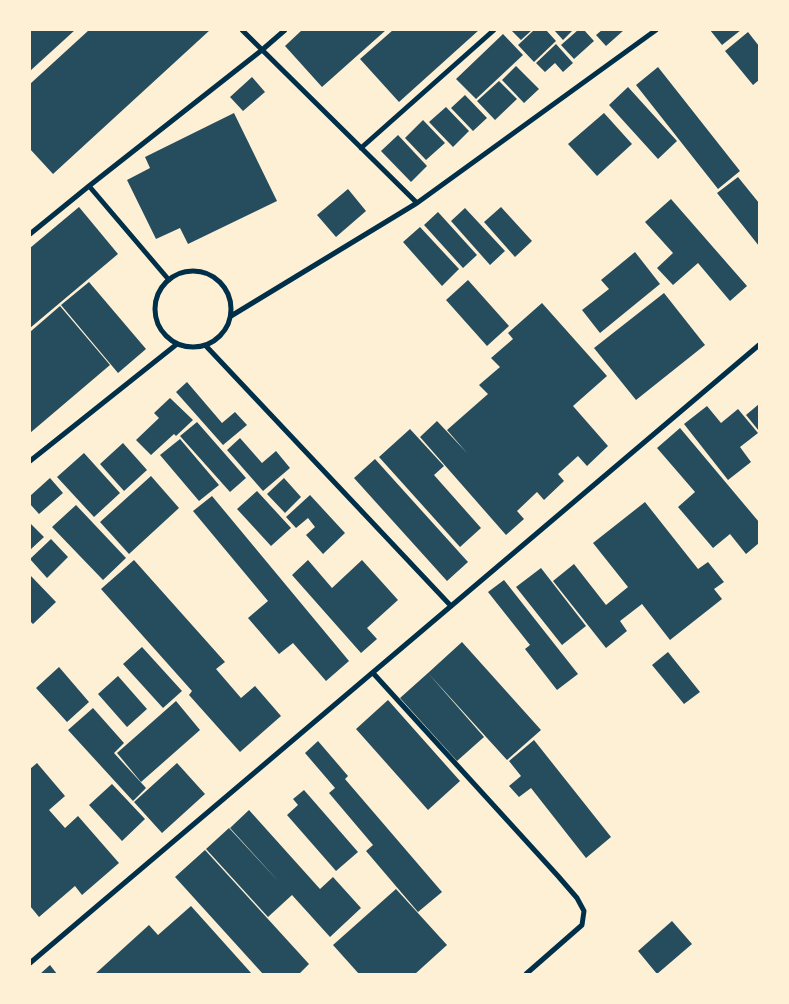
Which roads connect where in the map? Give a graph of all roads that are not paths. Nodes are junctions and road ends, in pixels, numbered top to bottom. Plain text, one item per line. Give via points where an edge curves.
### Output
1 (242, 30) edge
2 (284, 30) edge
3 (494, 30) edge
4 (656, 30) edge
5 (262, 50) junction
6 (361, 148) junction
7 (89, 186) junction
8 (417, 203) junction
9 (30, 234) edge
10 (169, 280) junction
11 (231, 316) junction
12 (177, 344) junction
13 (759, 345) edge
14 (206, 346) junction
15 (30, 461) edge
16 (451, 606) junction
17 (373, 673) junction
18 (30, 963) edge
19 (526, 974) edge

1 - 5 street
2 - 5 street
3 - 6 street
4 - 8 street
5 - 6 street
5 - 7 street
6 - 8 street
7 - 9 street
7 - 10 street
8 - 11 street
10 - 11 street via 180,273 207,273 227,290
10 - 12 street via 160,289 155,314 166,337
11 - 14 street via 217,340
12 - 14 street via 196,348
12 - 15 street
13 - 16 street
14 - 16 street
16 - 17 street
17 - 18 street
17 - 19 street via 558,876 584,911 582,925

